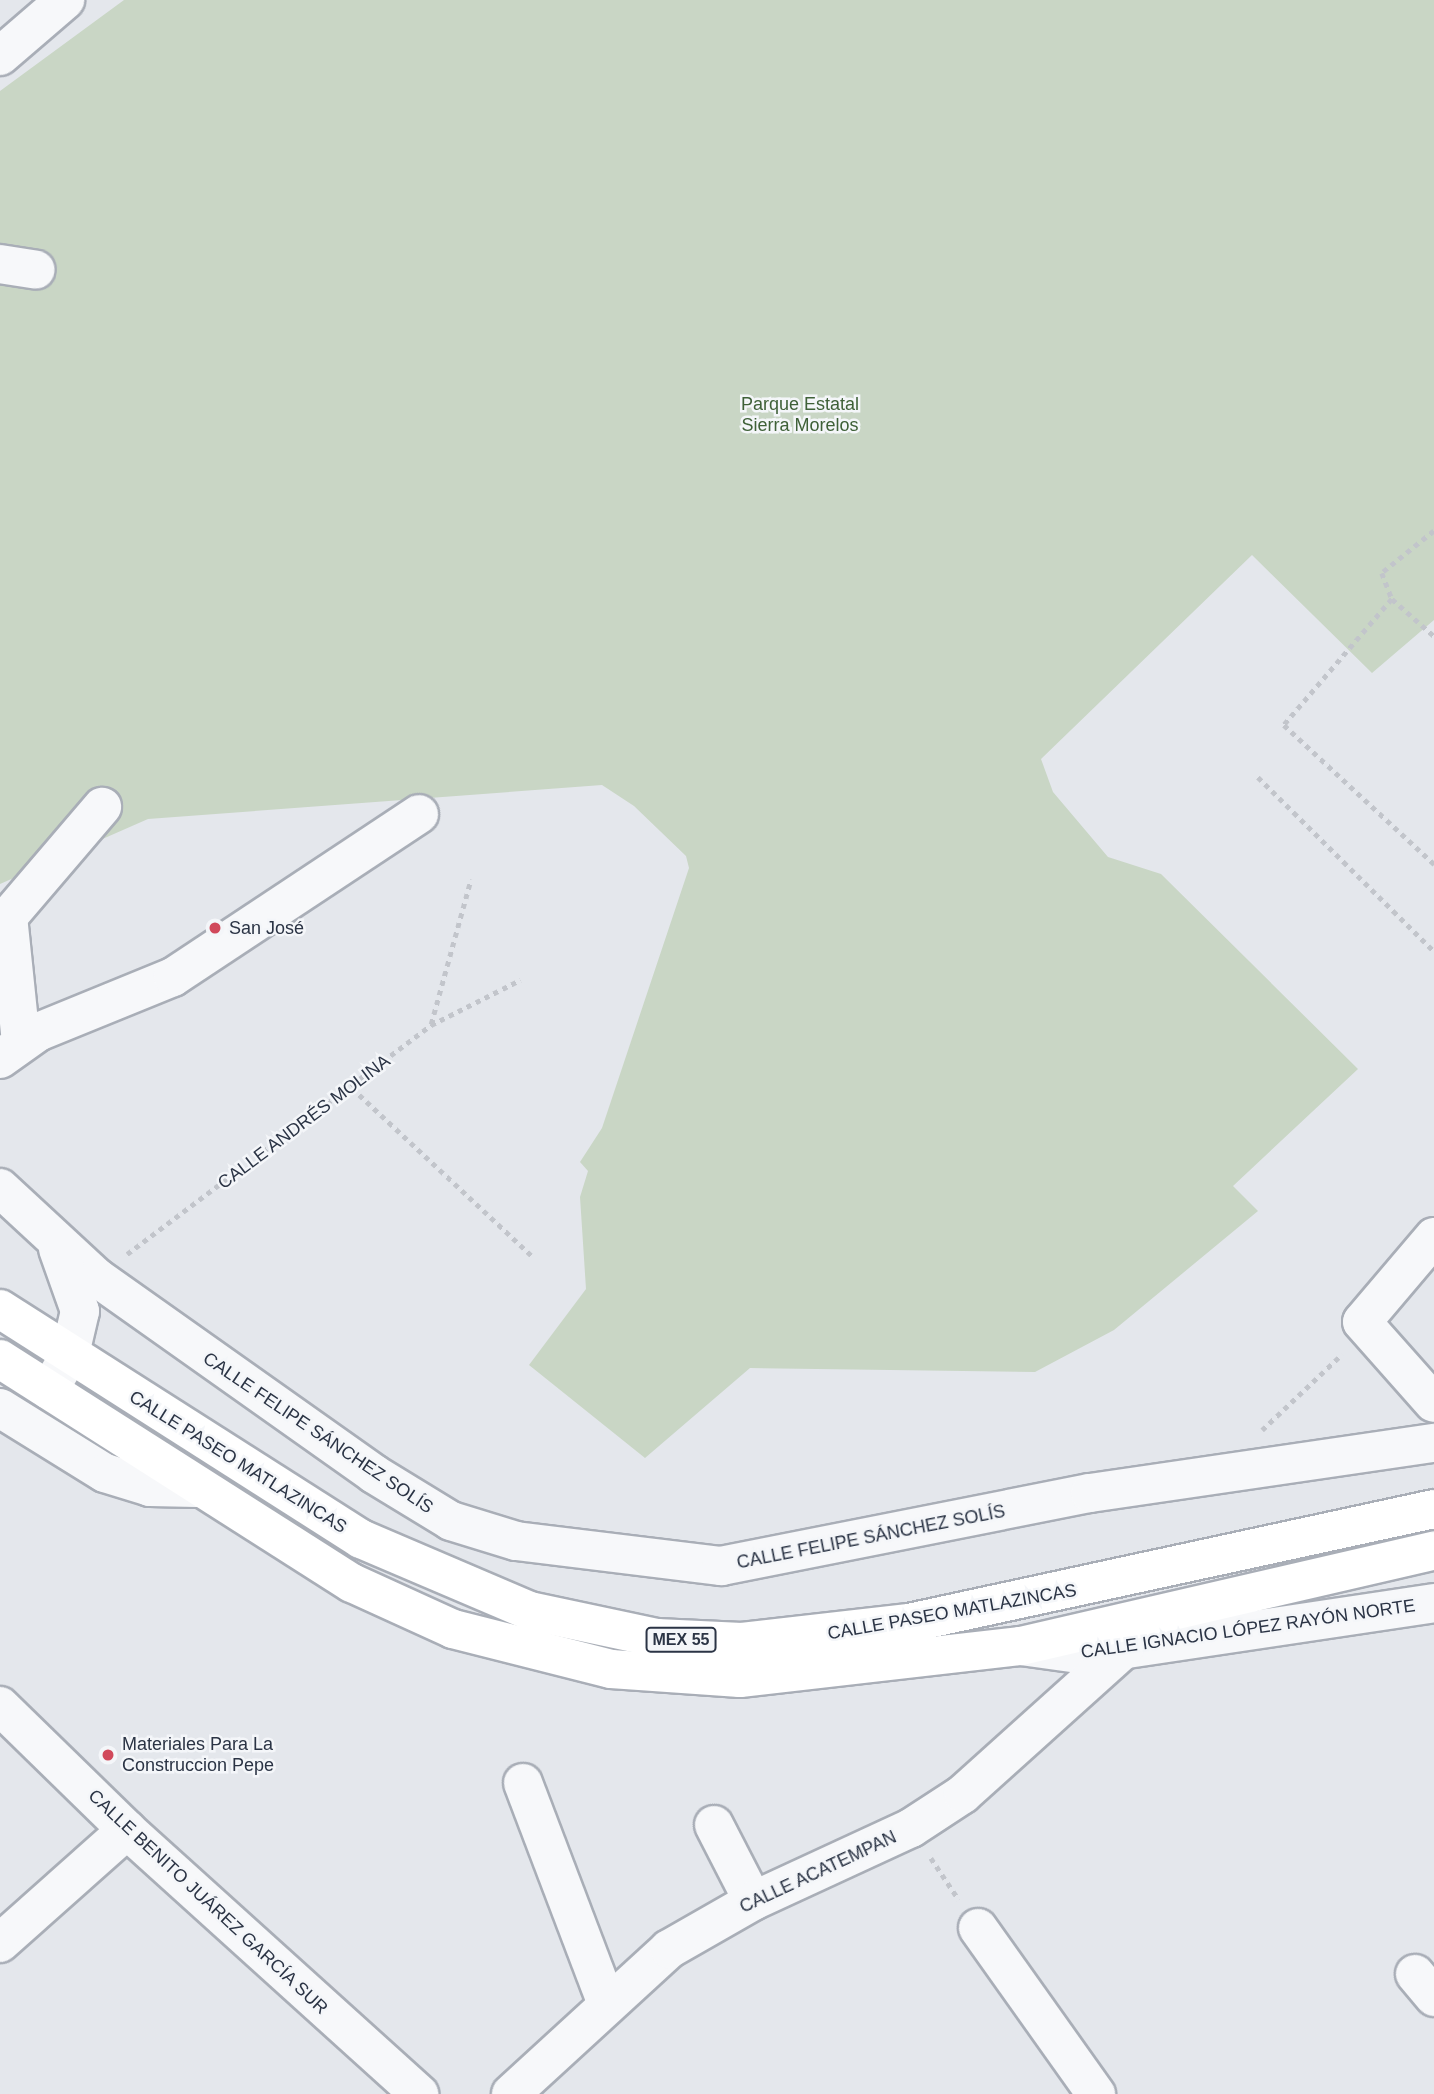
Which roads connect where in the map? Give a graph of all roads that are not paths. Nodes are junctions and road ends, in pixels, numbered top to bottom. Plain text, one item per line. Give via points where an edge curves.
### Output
1 (65, 0) edge
2 (0, 56) edge
3 (102, 807) dead end
4 (419, 814) dead end
5 (11, 1050) edge
6 (0, 1188) edge
7 (1434, 1237) edge
8 (57, 1247) junction
9 (0, 1309) edge
10 (69, 1354) junction
11 (0, 1359) edge
12 (49, 1390) junction
13 (1434, 1403) edge
14 (0, 1408) edge
15 (1434, 1443) edge
16 (197, 1488) junction
17 (1434, 1509) edge
18 (1434, 1550) edge
19 (1434, 1603) edge
20 (1021, 1646) junction
21 (1124, 1649) junction
22 (0, 1706) edge
23 (523, 1783) dead end
24 (713, 1825) dead end
25 (127, 1830) junction
26 (753, 1901) junction
27 (978, 1928) road end
28 (0, 1943) edge
29 (606, 2001) junction
30 (419, 2094) edge
31 (512, 2094) edge
32 (1096, 2094) edge

1 - 2 street
3 - 5 street via 8,917
4 - 5 street via 173,977
6 - 8 street, CALLE FELIPE SÁNCHEZ SOLÍS
7 - 13 street via 1362,1316 1366,1332
8 - 10 street via 79,1311
8 - 15 street, CALLE FELIPE SÁNCHEZ SOLÍS via 451,1521 516,1541 656,1562 749,1562 1090,1493
9 - 10 highway, CALLE PASEO MATLAZINCAS / MEX 55
10 - 12 street
10 - 17 highway, CALLE PASEO MATLAZINCAS / MEX 55 via 302,1506 428,1572 530,1611 657,1638 742,1642 909,1623
11 - 12 highway, MEX 55
12 - 16 highway, MEX 55
14 - 16 street via 116,1477 150,1487
16 - 20 highway, MEX 55 via 302,1556 398,1606 553,1659 676,1677 740,1678
18 - 20 highway, MEX 55
19 - 21 street, CALLE IGNACIO LÓPEZ RAYÓN NORTE
20 - 21 street, CALLE IGNACIO LÓPEZ RAYÓN NORTE via 1067,1656
21 - 26 street, CALLE ACATEMPAN via 1014,1754 911,1828
22 - 25 street, CALLE BENITO JUÁREZ GARCÍA SUR
23 - 29 street
24 - 26 street
25 - 28 street
25 - 30 street, CALLE BENITO JUÁREZ GARCÍA SUR
26 - 29 street, CALLE ACATEMPAN via 670,1949
27 - 32 street
29 - 31 street, CALLE ACATEMPAN

